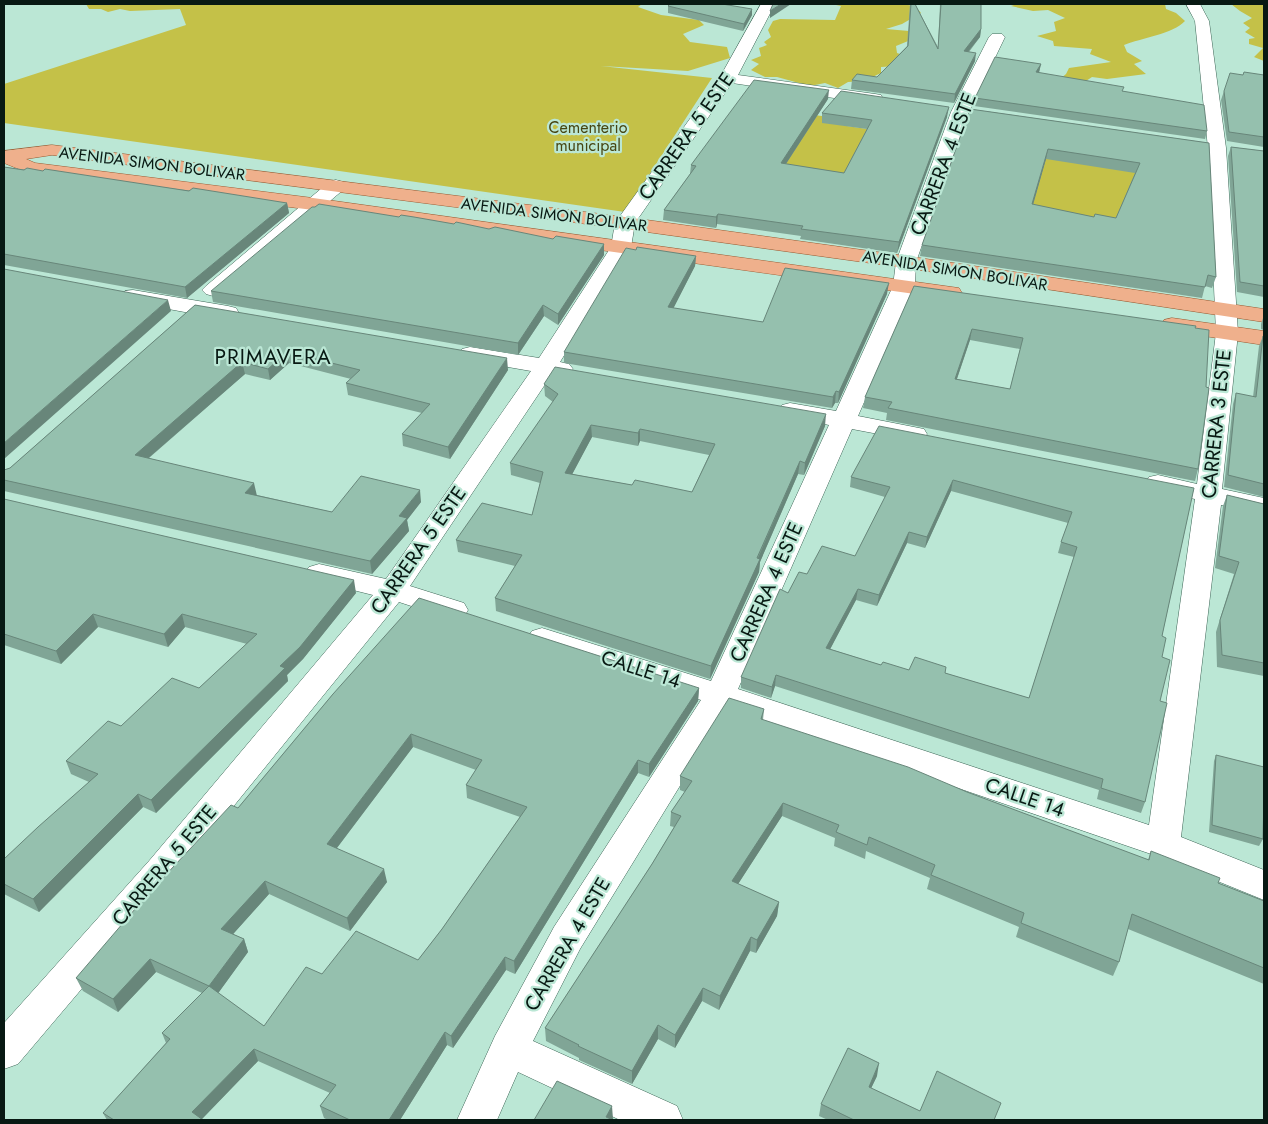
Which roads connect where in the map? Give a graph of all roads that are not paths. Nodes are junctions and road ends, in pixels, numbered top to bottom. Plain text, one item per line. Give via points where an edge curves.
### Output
1 (1193, 4) edge
2 (758, 8) edge
3 (997, 37) dead end
4 (728, 78) junction
5 (892, 102) edge
6 (4, 156) edge
7 (336, 186) junction
8 (313, 204) junction
9 (623, 235) junction
10 (905, 274) junction
11 (108, 291) edge
12 (973, 296) edge
13 (192, 307) junction
14 (1264, 316) edge
15 (251, 317) edge
16 (1226, 322) junction
17 (1158, 323) edge
18 (171, 326) edge
19 (1264, 338) edge
20 (447, 350) edge
21 (544, 366) junction
22 (583, 373) edge
23 (766, 406) edge
24 (843, 420) junction
25 (939, 439) edge
26 (1142, 479) edge
27 (1209, 493) junction
28 (1264, 506) edge
29 (295, 568) edge
30 (392, 590) junction
31 (477, 617) edge
32 (514, 629) edge
33 (720, 695) junction
34 (1163, 844) junction
35 (1264, 885) edge
36 (509, 1049) junction
37 (4, 1051) edge
38 (477, 1120) edge
39 (662, 1120) edge

1 - 16 street, CARRERA 3 ESTE via 1202,21 1208,64
2 - 4 street, CARRERA 5 ESTE
3 - 10 street, CARRERA 4 ESTE via 960,112
4 - 5 street
4 - 9 street, CARRERA 5 ESTE
6 - 7 main road, AVENIDA SIMON BOLIVAR via 52,150
6 - 8 main road, AVENIDA SIMON BOLIVAR via 31,168
7 - 8 street
7 - 9 main road, AVENIDA SIMON BOLIVAR
8 - 9 main road, AVENIDA SIMON BOLIVAR
8 - 13 street
9 - 10 main road, AVENIDA SIMON BOLIVAR
9 - 21 street, CARRERA 5 ESTE
10 - 12 main road, AVENIDA SIMON BOLIVAR
10 - 16 main road, AVENIDA SIMON BOLIVAR
10 - 24 street, CARRERA 4 ESTE
11 - 13 street
13 - 15 street
13 - 18 street
14 - 16 main road, AVENIDA SIMON BOLIVAR
16 - 17 main road, AVENIDA SIMON BOLIVAR
16 - 19 main road, AVENIDA SIMON BOLIVAR
16 - 27 street, CARRERA 3 ESTE
20 - 21 street
21 - 22 street
21 - 30 street, CARRERA 5 ESTE
23 - 24 street
24 - 25 street
24 - 33 street, CARRERA 4 ESTE
26 - 27 street
27 - 28 street
27 - 34 street, CARRERA 3 ESTE
29 - 30 street
30 - 31 street
30 - 37 street, CARRERA 5 ESTE via 161,870
32 - 33 street, CALLE 14
33 - 34 street, CALLE 14
33 - 36 street, CARRERA 4 ESTE via 567,938
34 - 35 street, CALLE 14
36 - 38 street, CARRERA 4 ESTE
36 - 39 street

